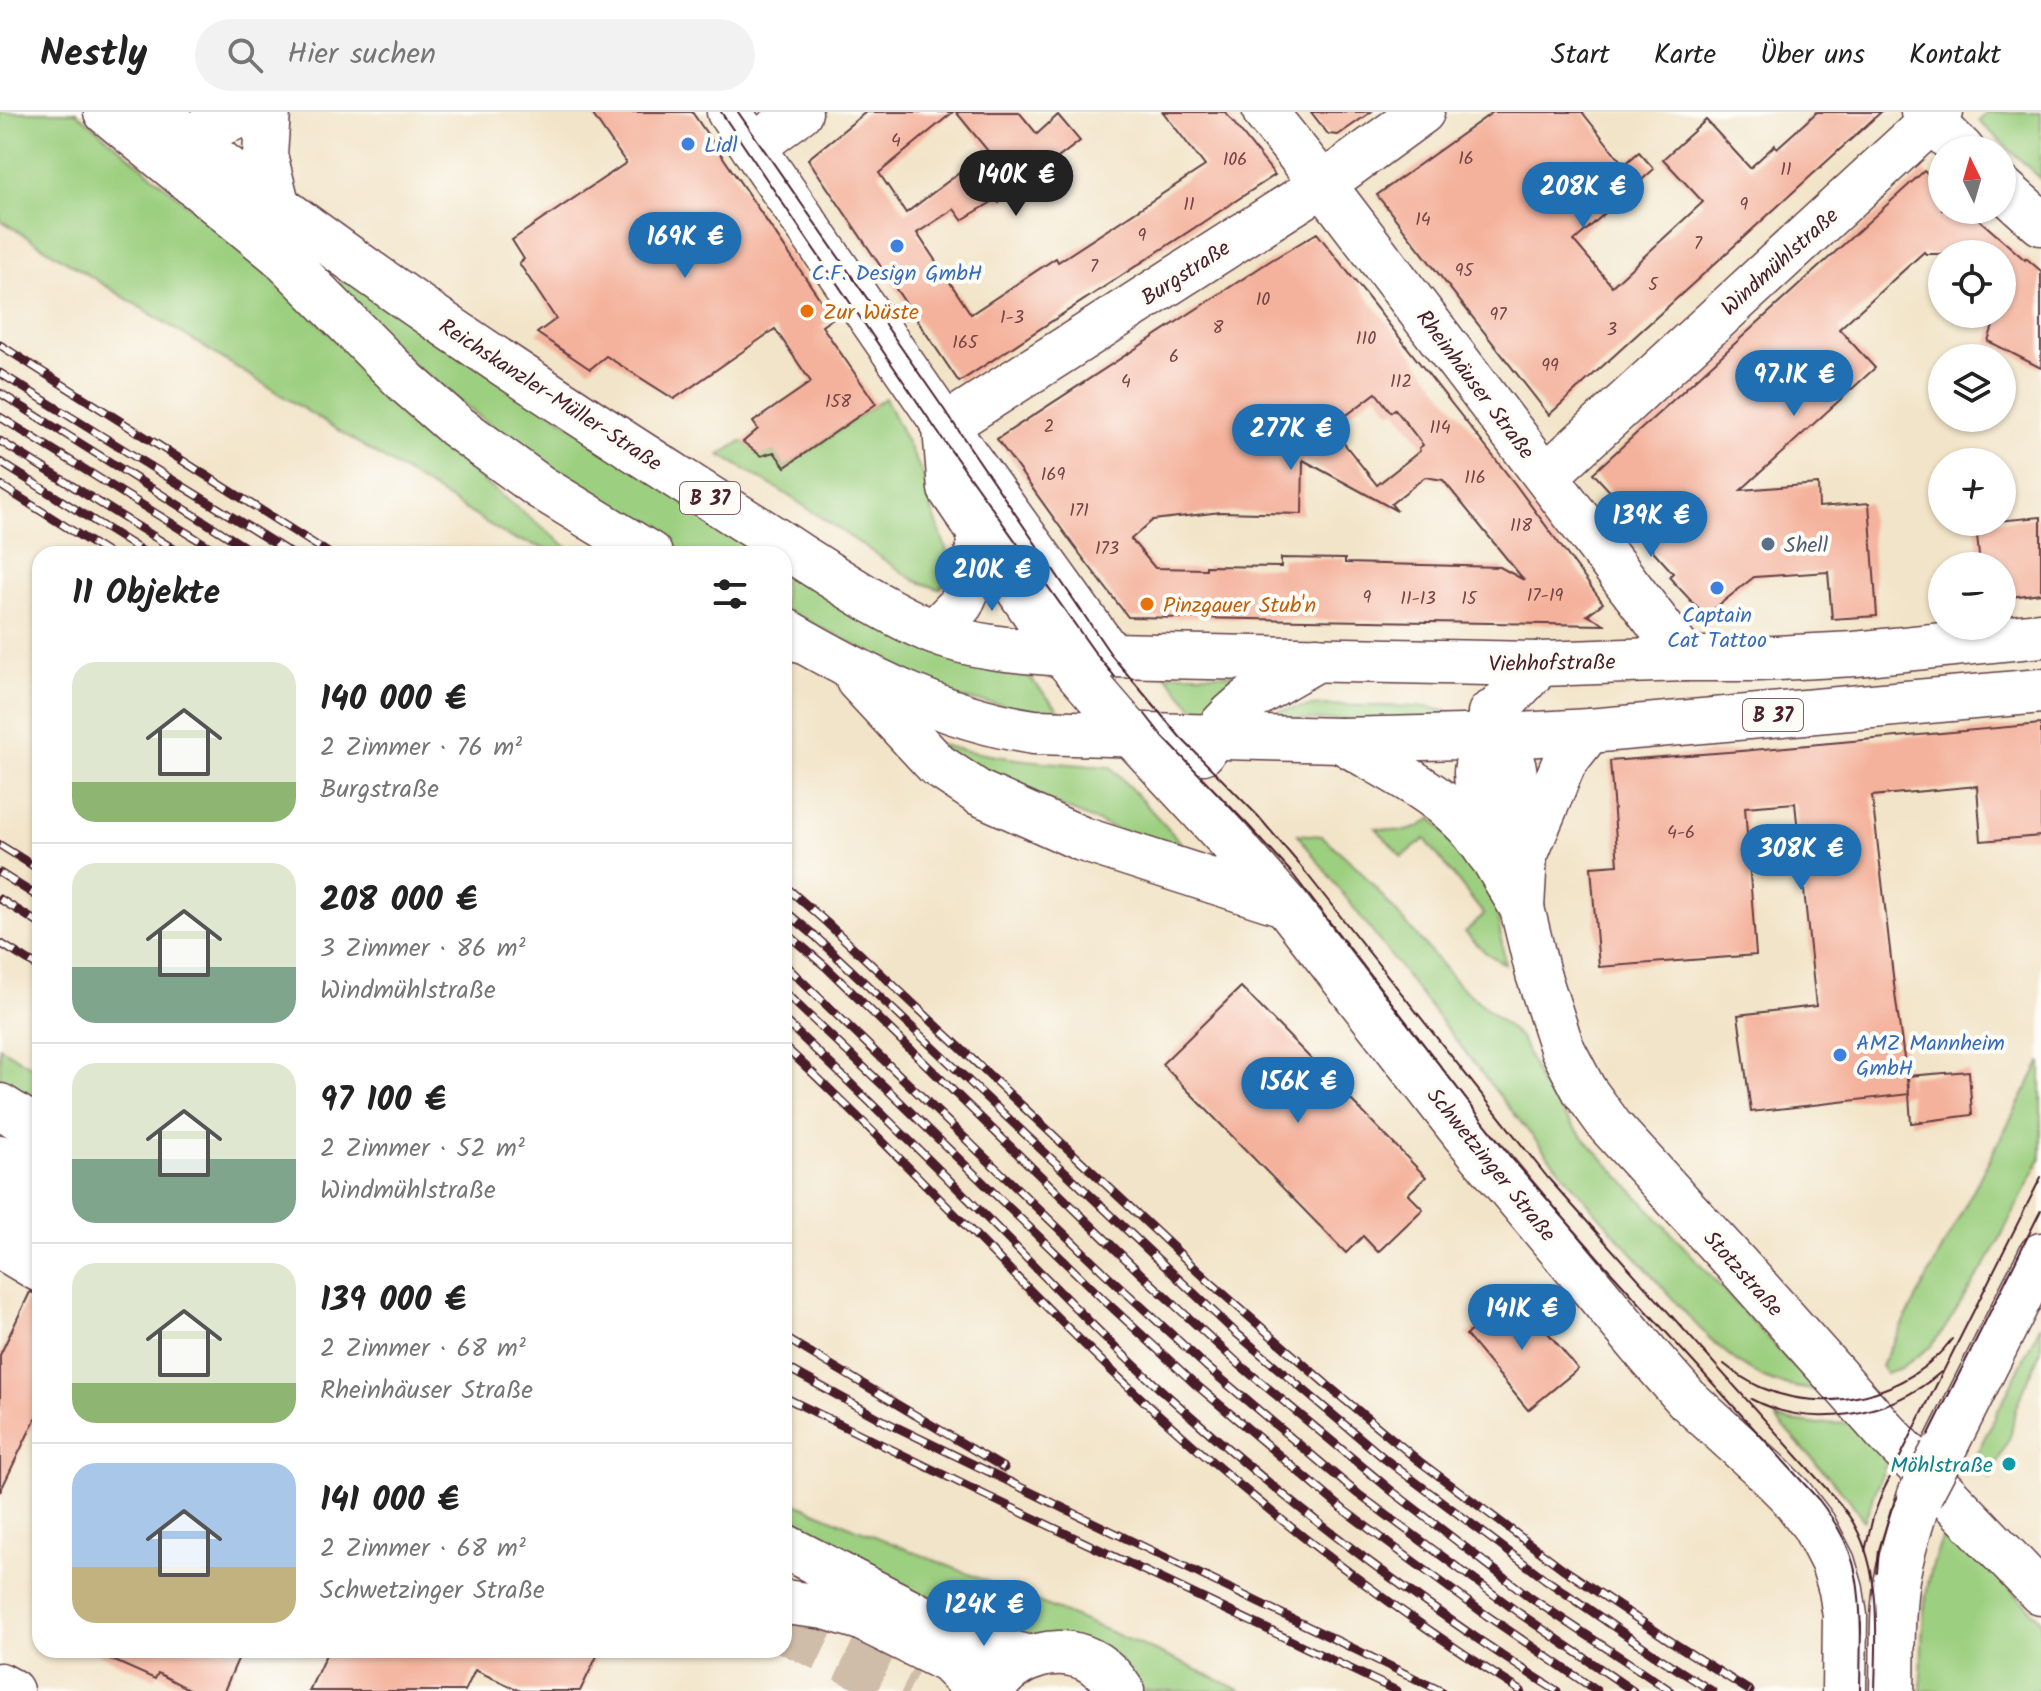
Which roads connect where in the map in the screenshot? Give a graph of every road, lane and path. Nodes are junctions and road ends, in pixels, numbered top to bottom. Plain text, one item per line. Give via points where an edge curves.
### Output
1 (106, 112) edge
2 (249, 112) edge
3 (268, 112) edge
4 (800, 112) edge
5 (1265, 112) edge
6 (1422, 112) edge
7 (172, 124) edge
8 (1939, 124) edge
9 (741, 129) edge
10 (1322, 185) junction
11 (2016, 201) edge
12 (278, 207) junction
13 (2041, 223) edge
14 (945, 426) junction
15 (1546, 476) junction
16 (980, 534) junction
17 (637, 546) edge
18 (784, 546) edge
19 (792, 551) edge
20 (934, 632) junction
21 (792, 635) edge
22 (2041, 635) edge
23 (1062, 654) junction
24 (1110, 655) junction
25 (1317, 659) junction
26 (1685, 659) junction
27 (1445, 663) junction
28 (1540, 664) junction
29 (844, 665) junction
30 (2041, 691) edge
31 (1493, 729) junction
32 (1589, 731) junction
33 (1132, 735) junction
34 (1211, 737) junction
35 (1340, 740) junction
36 (1188, 796) junction
37 (1508, 856) junction
38 (1286, 905) junction
39 (0, 1106) edge
40 (32, 1126) edge
41 (0, 1157) edge
42 (32, 1175) edge
43 (0, 1203) edge
44 (32, 1223) edge
45 (0, 1246) edge
46 (2041, 1255) edge
47 (32, 1265) edge
48 (792, 1550) edge
49 (2041, 1593) edge
50 (792, 1603) edge
51 (1029, 1658) junction
52 (1892, 1679) edge
53 (0, 1685) edge
54 (11, 1691) edge
55 (978, 1691) edge
56 (992, 1691) edge
57 (1122, 1691) edge
58 (1844, 1691) edge

1 - 17 main road via 279,254 456,426 540,487
2 - 7 main road
3 - 12 main road via 265,155
4 - 9 main road
5 - 10 main road, Rheinhäuser Straße
6 - 10 main road, Burgstraße
7 - 12 main road, Reichskanzler-Müller-Straße / B 37
8 - 15 main road, Windmühlstraße
9 - 14 main road
10 - 14 main road, Burgstraße
10 - 15 main road, Rheinhäuser Straße
11 - 13 main road
12 - 18 main road, Reichskanzler-Müller-Straße / B 37 via 553,398
14 - 16 main road via 950,489
14 - 24 main road
15 - 26 main road, Rheinhäuser Straße
16 - 20 main road via 974,575 961,604
16 - 23 main road
19 - 20 main road, Reichskanzler-Müller-Straße / B 37 via 874,604
20 - 23 main road, Reichskanzler-Müller-Straße / B 37 via 976,644
21 - 29 main road, B 37
22 - 26 main road, Viehhofstraße / B 37 via 1855,654
23 - 24 main road, Viehhofstraße / B 37
23 - 33 main road, Schwetzinger Straße
24 - 25 main road, Viehhofstraße / B 37
25 - 27 main road, Viehhofstraße / B 37
25 - 34 main road via 1241,704
26 - 28 main road, Viehhofstraße / B 37
27 - 28 main road, Viehhofstraße / B 37
27 - 31 main road
28 - 31 main road
29 - 33 main road, B 37 via 931,705 1004,728
29 - 38 main road via 937,765 979,793 1082,839
30 - 32 main road, B 37
31 - 32 main road, B 37
31 - 35 main road, B 37
31 - 37 main road, Stotzstraße via 1476,772 1477,789
32 - 37 main road
33 - 34 main road, B 37
33 - 36 main road, Schwetzinger Straße
34 - 35 main road, B 37
34 - 36 main road
35 - 37 main road via 1432,796
36 - 38 main road, Schwetzinger Straße
37 - 49 main road, Stotzstraße via 1562,1048 1610,1126 1884,1430
38 - 58 main road, Schwetzinger Straße via 1464,1134 1650,1357 1783,1488 1814,1526 1841,1590
39 - 40 main road
41 - 42 main road
43 - 44 main road
45 - 47 main road
46 - 52 main road, bridge via 1920,1495 1897,1580
48 - 51 main road via 966,1640
50 - 55 main road via 861,1618 948,1661
51 - 56 main road via 1011,1668
51 - 57 main road via 1074,1654 1095,1662
53 - 54 main road

